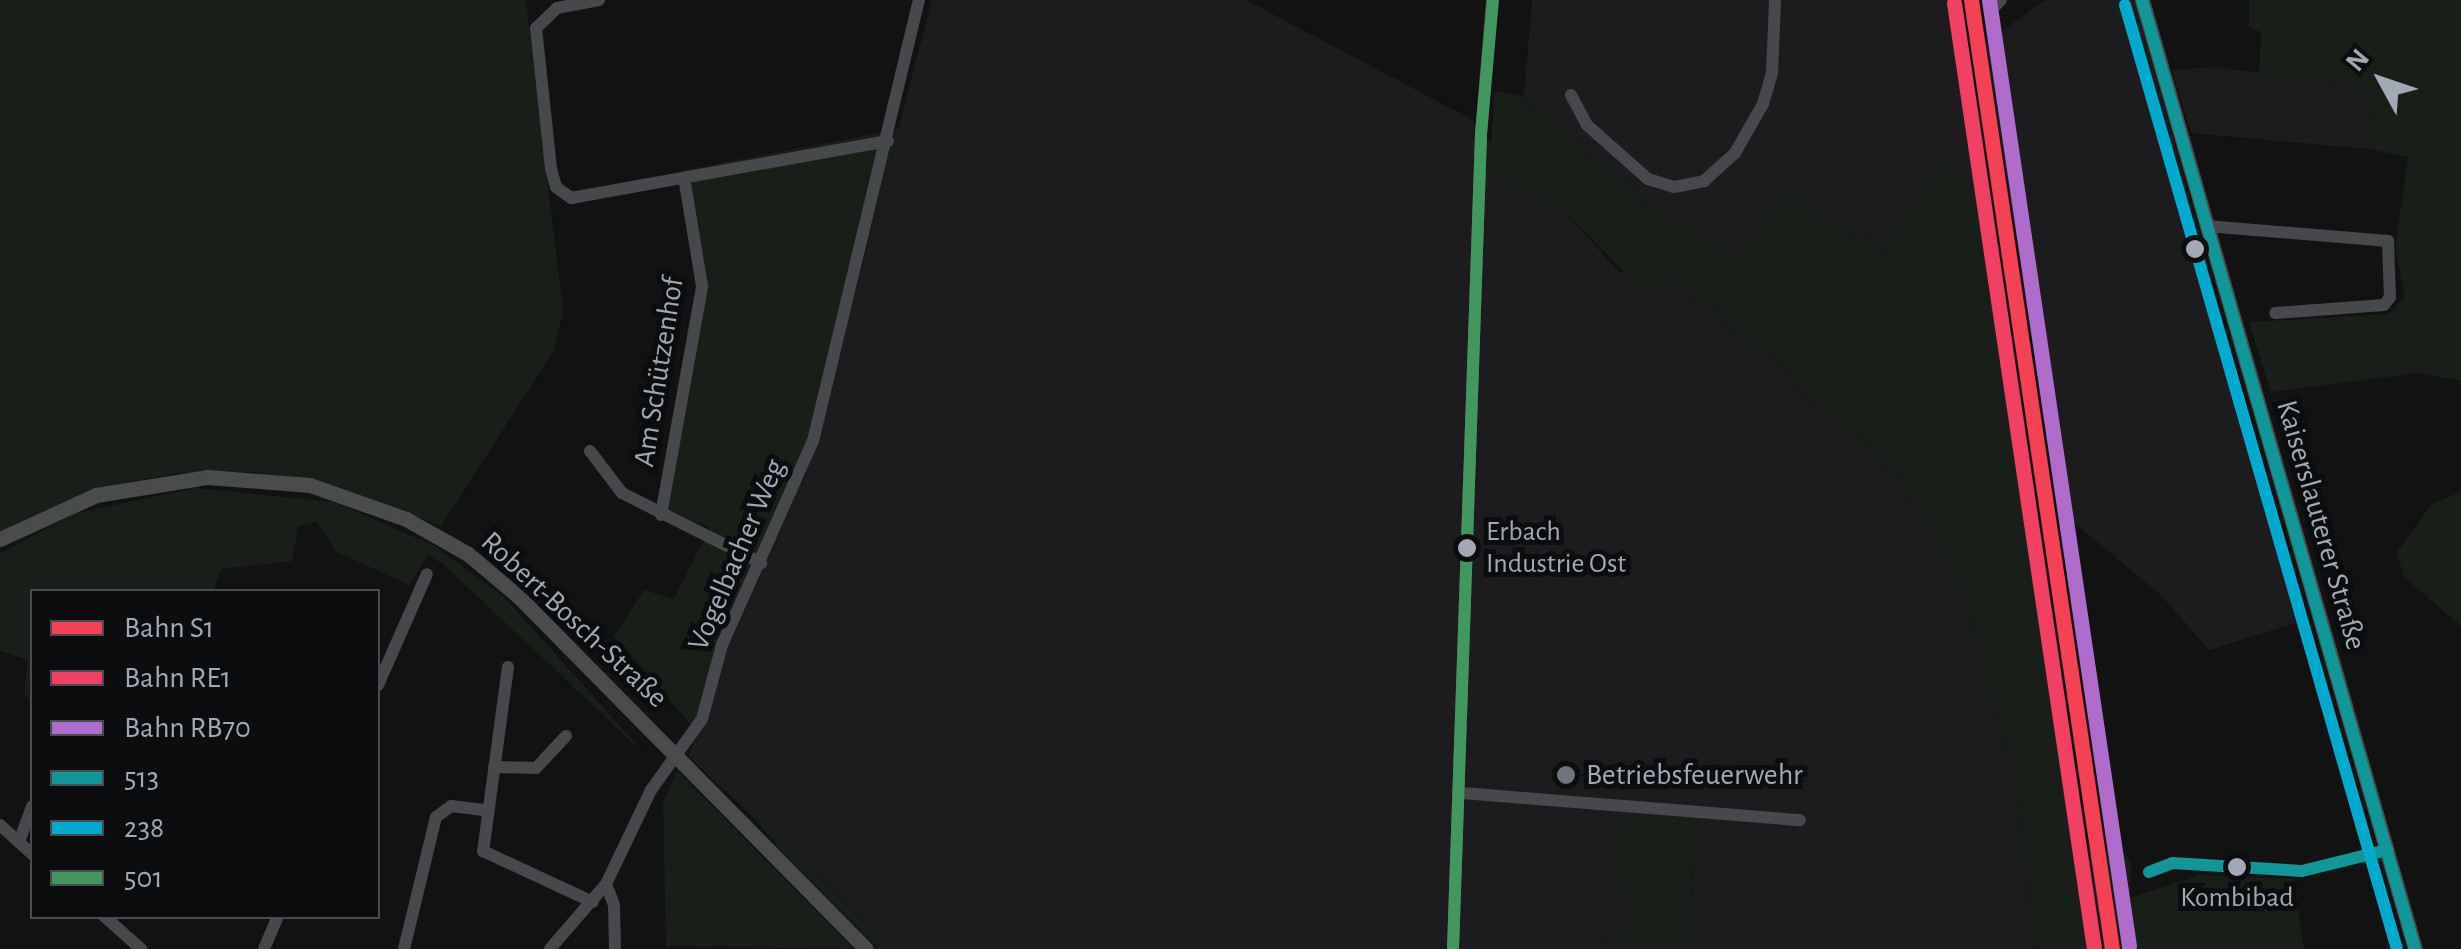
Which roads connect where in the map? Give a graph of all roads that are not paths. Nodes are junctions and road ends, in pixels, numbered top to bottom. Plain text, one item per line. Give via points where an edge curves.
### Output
1 (599, 0) edge
2 (919, 0) edge
3 (1775, 0) edge
4 (2142, 0) edge
5 (1492, 1) edge
6 (1571, 95) dead end
7 (888, 141) junction
8 (684, 178) junction
9 (2206, 226) junction
10 (2275, 314) dead end
11 (590, 451) dead end
12 (661, 516) junction
13 (0, 539) edge
14 (760, 562) junction
15 (427, 574) dead end
16 (508, 667) dead end
17 (380, 680) edge
18 (566, 736) dead end
19 (677, 756) junction
20 (494, 767) junction
21 (1462, 793) junction
22 (486, 810) junction
23 (30, 812) edge
24 (1800, 820) dead end
25 (2, 831) edge
26 (19, 842) junction
27 (30, 852) edge
28 (606, 884) junction
29 (593, 902) junction
30 (107, 919) edge
31 (277, 919) edge
32 (142, 949) edge
33 (264, 949) edge
34 (404, 949) edge
35 (550, 949) edge
36 (616, 949) edge
37 (866, 949) edge
38 (1453, 949) edge
39 (2415, 949) edge

1 - 8 street via 558,8 536,28 556,186 579,198
2 - 7 street, Vogelbacher Weg
3 - 6 street via 1772,73 1763,104 1735,153 1704,181 1674,187 1648,179 1587,125
4 - 9 main road, Kaiserslauterer Straße
5 - 21 street via 1484,74
7 - 8 street
7 - 14 street, Vogelbacher Weg via 818,423
8 - 12 street, Am Schützenhof via 702,286
9 - 10 street via 2388,242 2390,297 2384,305
9 - 39 main road, Kaiserslauterer Straße
11 - 12 street, Am Schützenhof via 610,484
12 - 14 street, Am Schützenhof
13 - 19 main road, Robert-Bosch-Straße via 82,500 169,480 242,477 344,494 437,534 493,574
14 - 19 street, Vogelbacher Weg via 722,645 702,719
15 - 17 street
16 - 20 street
18 - 20 street via 536,768
19 - 28 street, Vogelbacher Weg via 651,790
19 - 37 main road, Robert-Bosch-Straße
20 - 22 street
21 - 24 street
21 - 38 street
22 - 29 street via 484,851
22 - 34 street via 451,806 436,817
23 - 26 street
25 - 26 street
26 - 27 street
28 - 29 street, Vogelbacher Weg
28 - 36 street
29 - 35 street, Vogelbacher Weg
30 - 32 street
31 - 33 street

